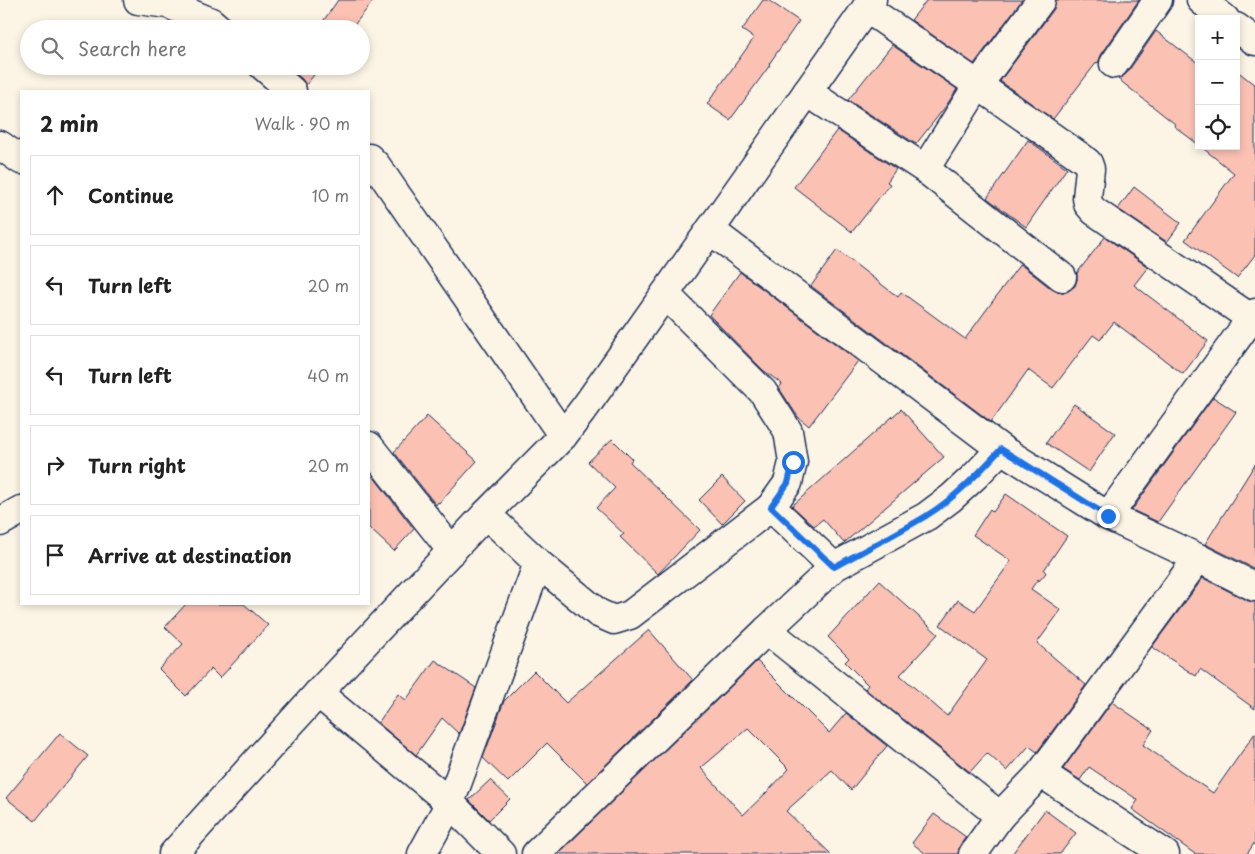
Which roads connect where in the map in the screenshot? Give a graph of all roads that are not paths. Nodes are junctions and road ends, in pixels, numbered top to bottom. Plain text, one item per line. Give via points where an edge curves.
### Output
1 (138, 0) edge
2 (1041, 0) edge
3 (1158, 0) edge
4 (1201, 0) edge
5 (869, 4) edge
6 (1221, 15) edge
7 (206, 20) edge
8 (1240, 30) edge
9 (1255, 41) edge
10 (1114, 64) dead end
11 (273, 75) edge
12 (978, 85) junction
13 (291, 90) edge
14 (807, 92) junction
15 (0, 145) edge
16 (20, 159) edge
17 (370, 159) edge
18 (925, 169) junction
19 (710, 230) junction
20 (1062, 277) dead end
21 (665, 294) junction
22 (1254, 317) edge
23 (563, 436) junction
24 (370, 447) edge
25 (1001, 449) junction
26 (771, 507) junction
27 (20, 511) edge
28 (486, 514) junction
29 (1108, 516) junction
30 (0, 522) edge
31 (452, 551) junction
32 (1198, 558) junction
33 (538, 563) junction
34 (834, 567) junction
35 (1255, 587) edge
36 (767, 630) junction
37 (318, 693) junction
38 (1040, 773) junction
39 (450, 803) junction
40 (1000, 816) junction
41 (174, 854) edge
42 (422, 854) edge
43 (501, 854) edge
44 (536, 854) edge
45 (973, 854) edge
46 (1165, 854) edge

1 - 7 street via 168,4
2 - 12 street
3 - 10 street
4 - 6 street
5 - 12 street
5 - 14 street
8 - 9 street
11 - 13 street
12 - 18 street
12 - 22 street via 1088,163 1087,198 1094,211
14 - 18 street
14 - 19 street
15 - 16 street
17 - 23 street
18 - 20 street
19 - 21 street
19 - 25 street
21 - 23 street
21 - 26 street via 763,392 788,431 793,462 790,476
22 - 29 street
23 - 28 street
24 - 31 street
25 - 29 street
25 - 34 street via 976,476 926,516
26 - 33 street via 630,615 614,620 598,613
26 - 34 street
27 - 30 street
28 - 31 street
28 - 33 street
29 - 32 street
31 - 37 street
32 - 35 street
32 - 38 street
33 - 39 street
34 - 36 street
36 - 40 street
36 - 44 street
37 - 39 street
37 - 41 street
38 - 40 street
38 - 46 street
39 - 42 street
39 - 43 street
40 - 45 street

